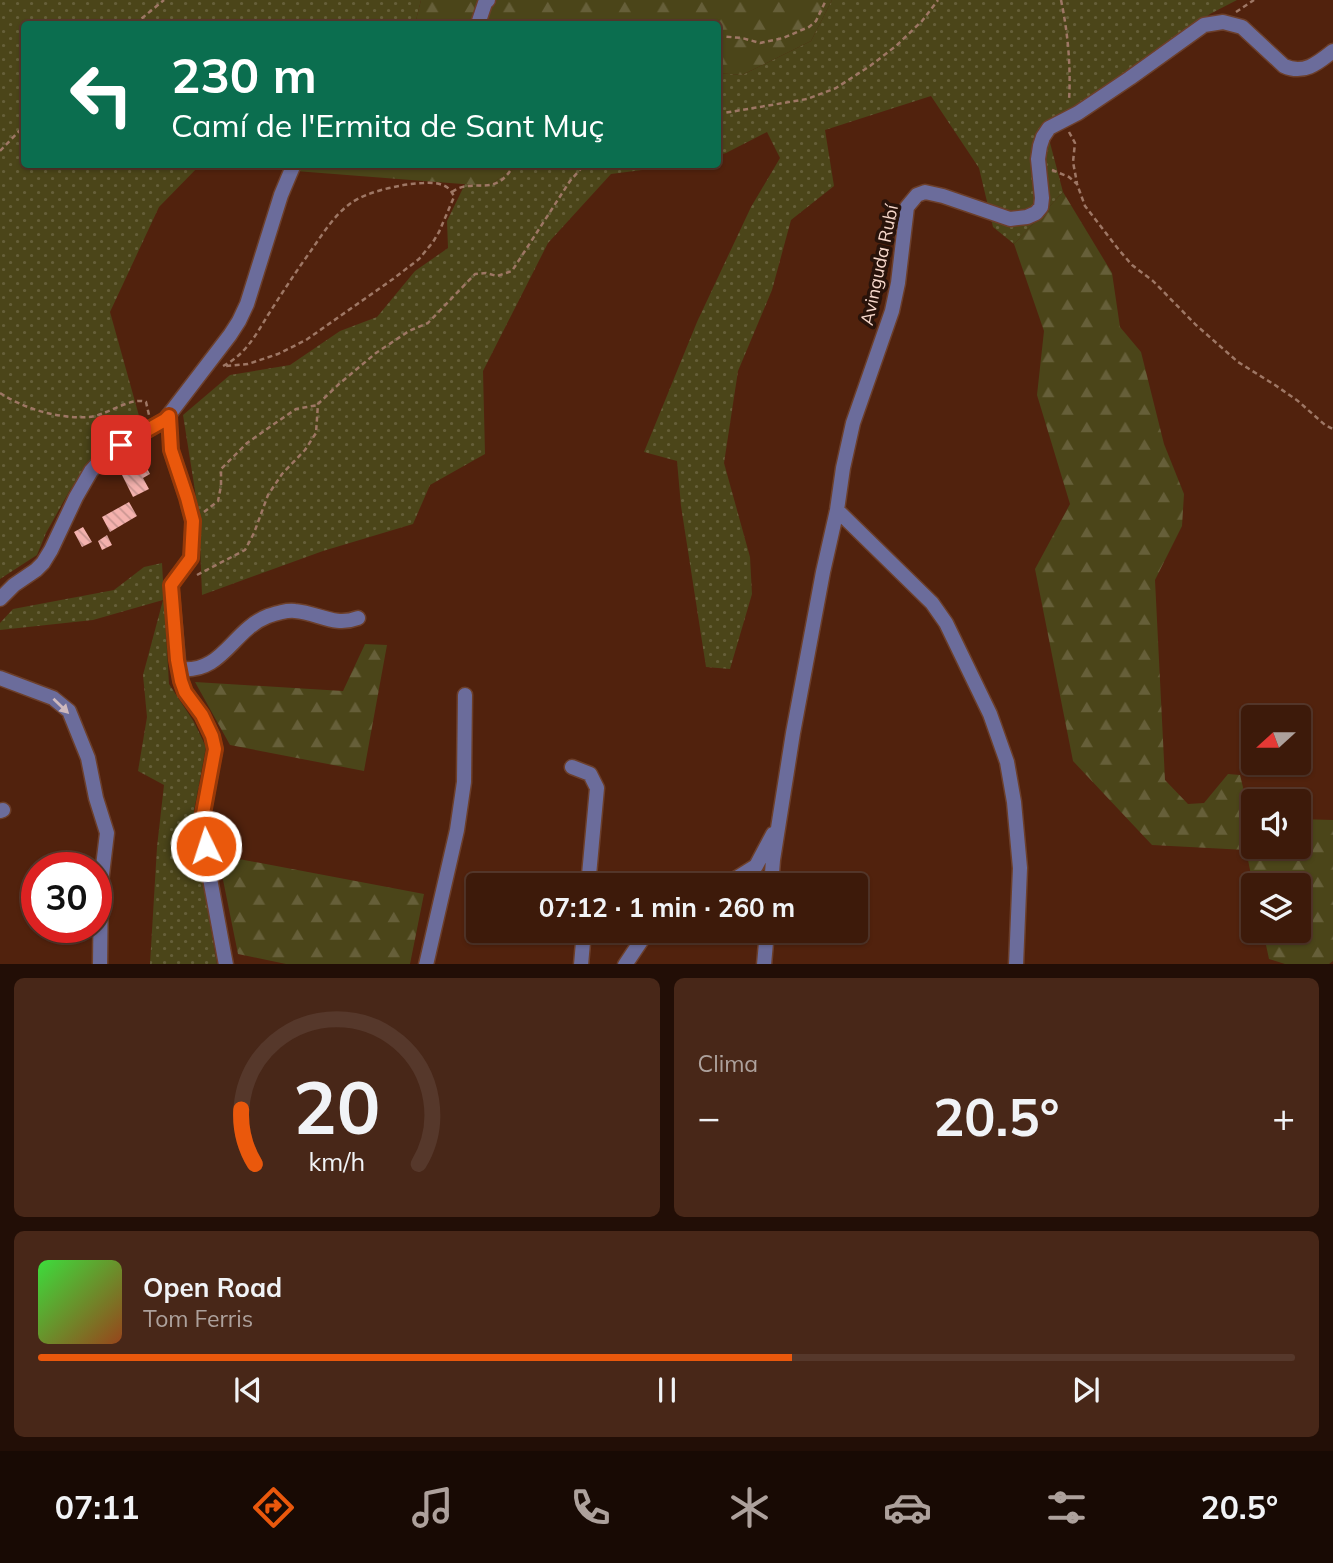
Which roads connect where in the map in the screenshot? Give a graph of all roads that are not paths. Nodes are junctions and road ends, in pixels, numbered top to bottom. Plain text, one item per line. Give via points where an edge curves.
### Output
1 (488, 0) edge
2 (479, 21) edge
3 (1333, 51) edge
4 (292, 168) edge
5 (169, 416) junction
6 (837, 510) junction
7 (5, 593) edge
8 (358, 618) dead end
9 (179, 669) junction
10 (0, 678) edge
11 (465, 695) dead end
12 (572, 768) dead end
13 (779, 824) junction
14 (589, 873) edge
15 (745, 873) edge
16 (773, 873) edge
17 (583, 943) edge
18 (640, 943) edge
19 (766, 943) edge
20 (100, 964) edge
21 (226, 964) edge
22 (426, 964) edge
23 (581, 964) edge
24 (625, 964) edge
25 (764, 964) edge
26 (1016, 964) edge

1 - 2 street
3 - 6 street, Avinguda Rubí via 1310,67 1292,69 1242,27 1210,23 1049,128 1038,159 1042,198 1036,213 1010,219 943,196 917,195 907,207 892,311 853,423
4 - 5 street via 247,304 230,335
5 - 7 street via 100,461 76,497 51,550 36,570
5 - 9 street via 171,450 192,517 193,542 191,558 171,585
6 - 13 street, Avinguda Rubí
6 - 26 street via 932,603 989,714 1007,762 1014,802 1020,867
8 - 9 street via 340,622 302,612 281,612 252,624 212,663
9 - 21 street via 185,692 202,715 215,749 202,819
10 -> 20 street via 53,698 69,711 88,758 107,834
11 - 22 street via 464,782
12 - 14 street via 590,774 597,788
13 - 15 street via 756,866
13 - 16 street, Avinguda Rubí
17 - 23 street
18 - 24 street
19 - 25 street

